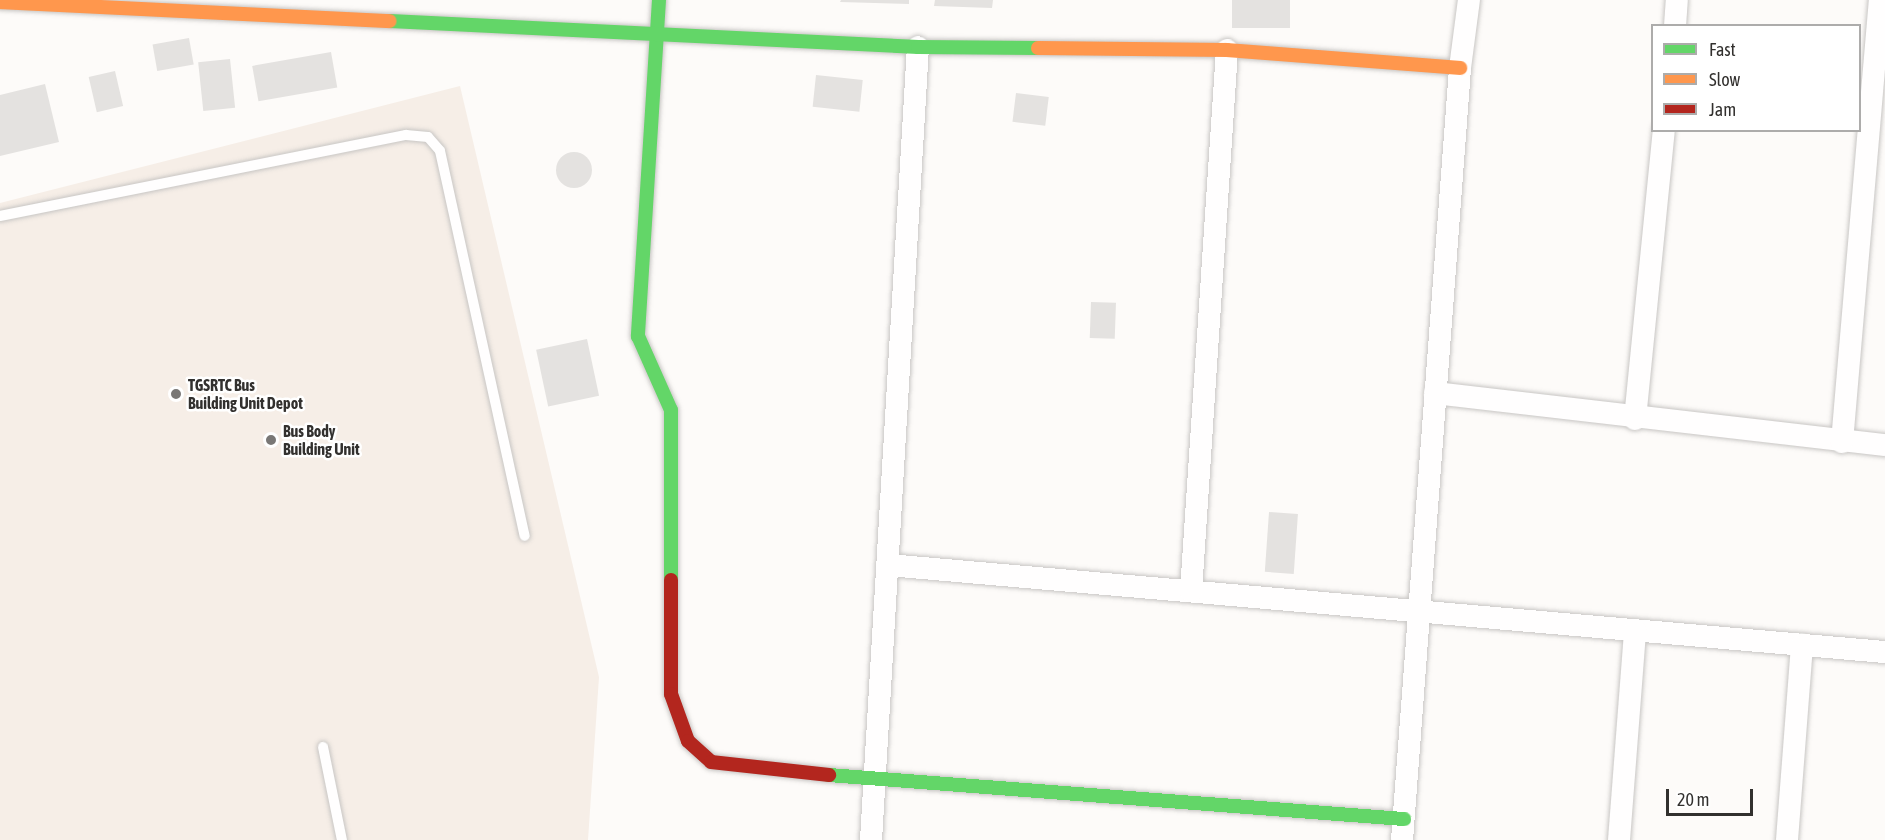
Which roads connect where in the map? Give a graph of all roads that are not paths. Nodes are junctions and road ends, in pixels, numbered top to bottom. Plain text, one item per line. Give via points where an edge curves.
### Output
1 (659, 0) edge
2 (1469, 0) edge
3 (1677, 0) edge
4 (1880, 0) edge
5 (0, 2) edge
6 (221, 7) edge
7 (1675, 24) edge
8 (657, 35) junction
9 (918, 48) junction
10 (1227, 50) junction
11 (1460, 68) junction
12 (1664, 132) edge
13 (0, 216) edge
14 (1435, 393) junction
15 (1635, 419) junction
16 (1842, 442) junction
17 (1885, 445) edge
18 (525, 536) dead end
19 (888, 565) junction
20 (1191, 591) junction
21 (1417, 611) junction
22 (1635, 630) junction
23 (1802, 645) junction
24 (1885, 652) edge
25 (323, 747) dead end
26 (875, 780) junction
27 (1403, 830) edge
28 (342, 840) edge
29 (872, 840) edge
30 (1619, 840) edge
31 (1787, 840) edge

1 - 8 street
2 - 11 street
3 - 7 street
4 - 16 street
5 - 6 street
6 - 8 street
8 - 9 street
8 - 26 street via 638,336 671,410 671,694 688,741 711,762
9 - 10 street
9 - 19 street
10 - 11 street
10 - 20 street
11 - 14 street
12 - 15 street
13 - 18 lane via 406,135 428,137 440,151
14 - 15 street
14 - 21 street
15 - 16 street
16 - 17 street
19 - 20 street
19 - 26 street
20 - 21 street
21 - 22 street
21 - 27 street
22 - 23 street
22 - 30 street
23 - 24 street
23 - 31 street
25 - 28 lane
26 - 27 street
26 - 29 street

